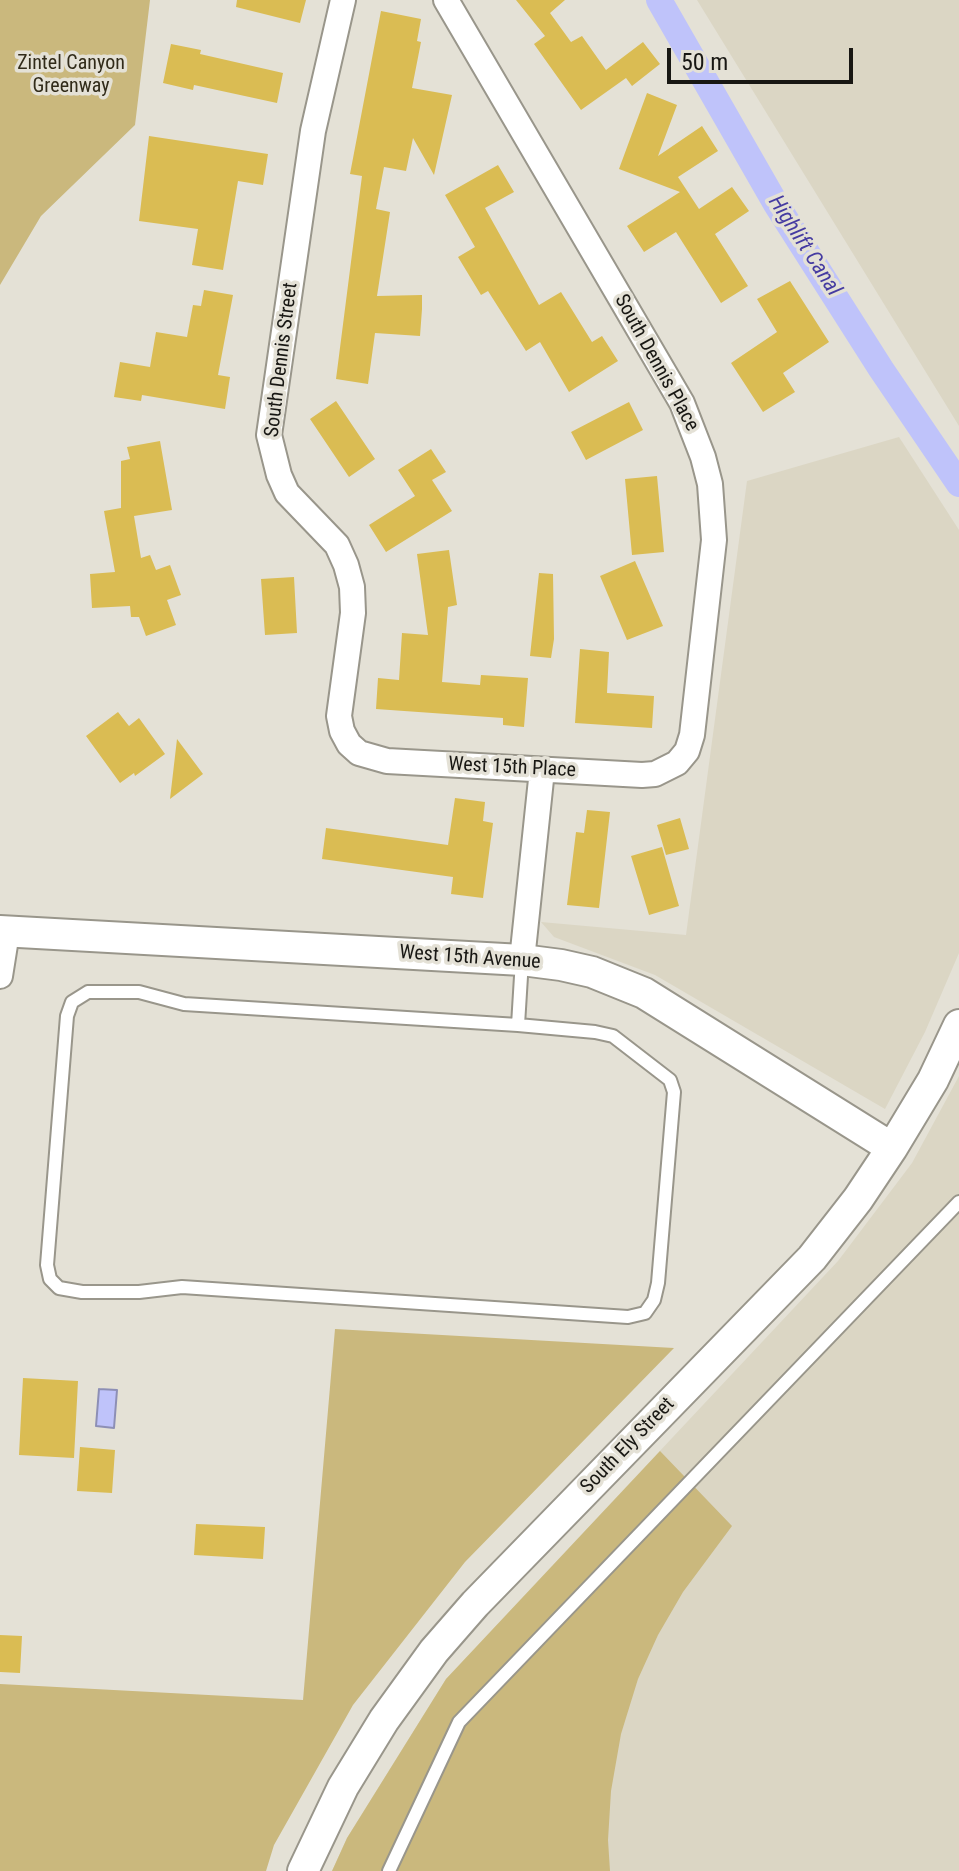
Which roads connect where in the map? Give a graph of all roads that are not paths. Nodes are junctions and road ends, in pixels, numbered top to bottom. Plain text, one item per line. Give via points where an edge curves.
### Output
1 (343, 0) edge
2 (446, 0) edge
3 (349, 744) joint
4 (677, 763) joint
5 (542, 770) junction
6 (3, 932) edge
7 (522, 960) junction
8 (0, 976) edge
9 (518, 1025) junction
10 (959, 1025) edge
11 (892, 1148) junction
12 (959, 1202) edge
13 (303, 1871) edge
14 (389, 1871) edge

1 - 3 street, South Dennis Street via 313,131 269,435 287,493 337,545 352,587 339,716
2 - 4 street, South Dennis Place via 682,403 703,457 710,484 712,570 692,735
3 - 5 street, West 15th Place via 369,758 387,761
4 - 5 street, West 15th Place via 642,775
5 - 7 street
6 - 7 street, West 15th Avenue
6 - 8 street
7 - 9 lane
7 - 11 street, West 15th Avenue via 592,972 644,993
9 - 9 lane via 184,1004 139,992 88,992 72,1002 67,1016 50,1279 59,1288 82,1292 182,1287 628,1317 645,1313 658,1283 674,1092 670,1080 613,1036
10 - 11 street, South Ely Street
11 - 13 street, South Ely Street via 812,1258 434,1651 343,1787
12 - 14 lane via 459,1722

